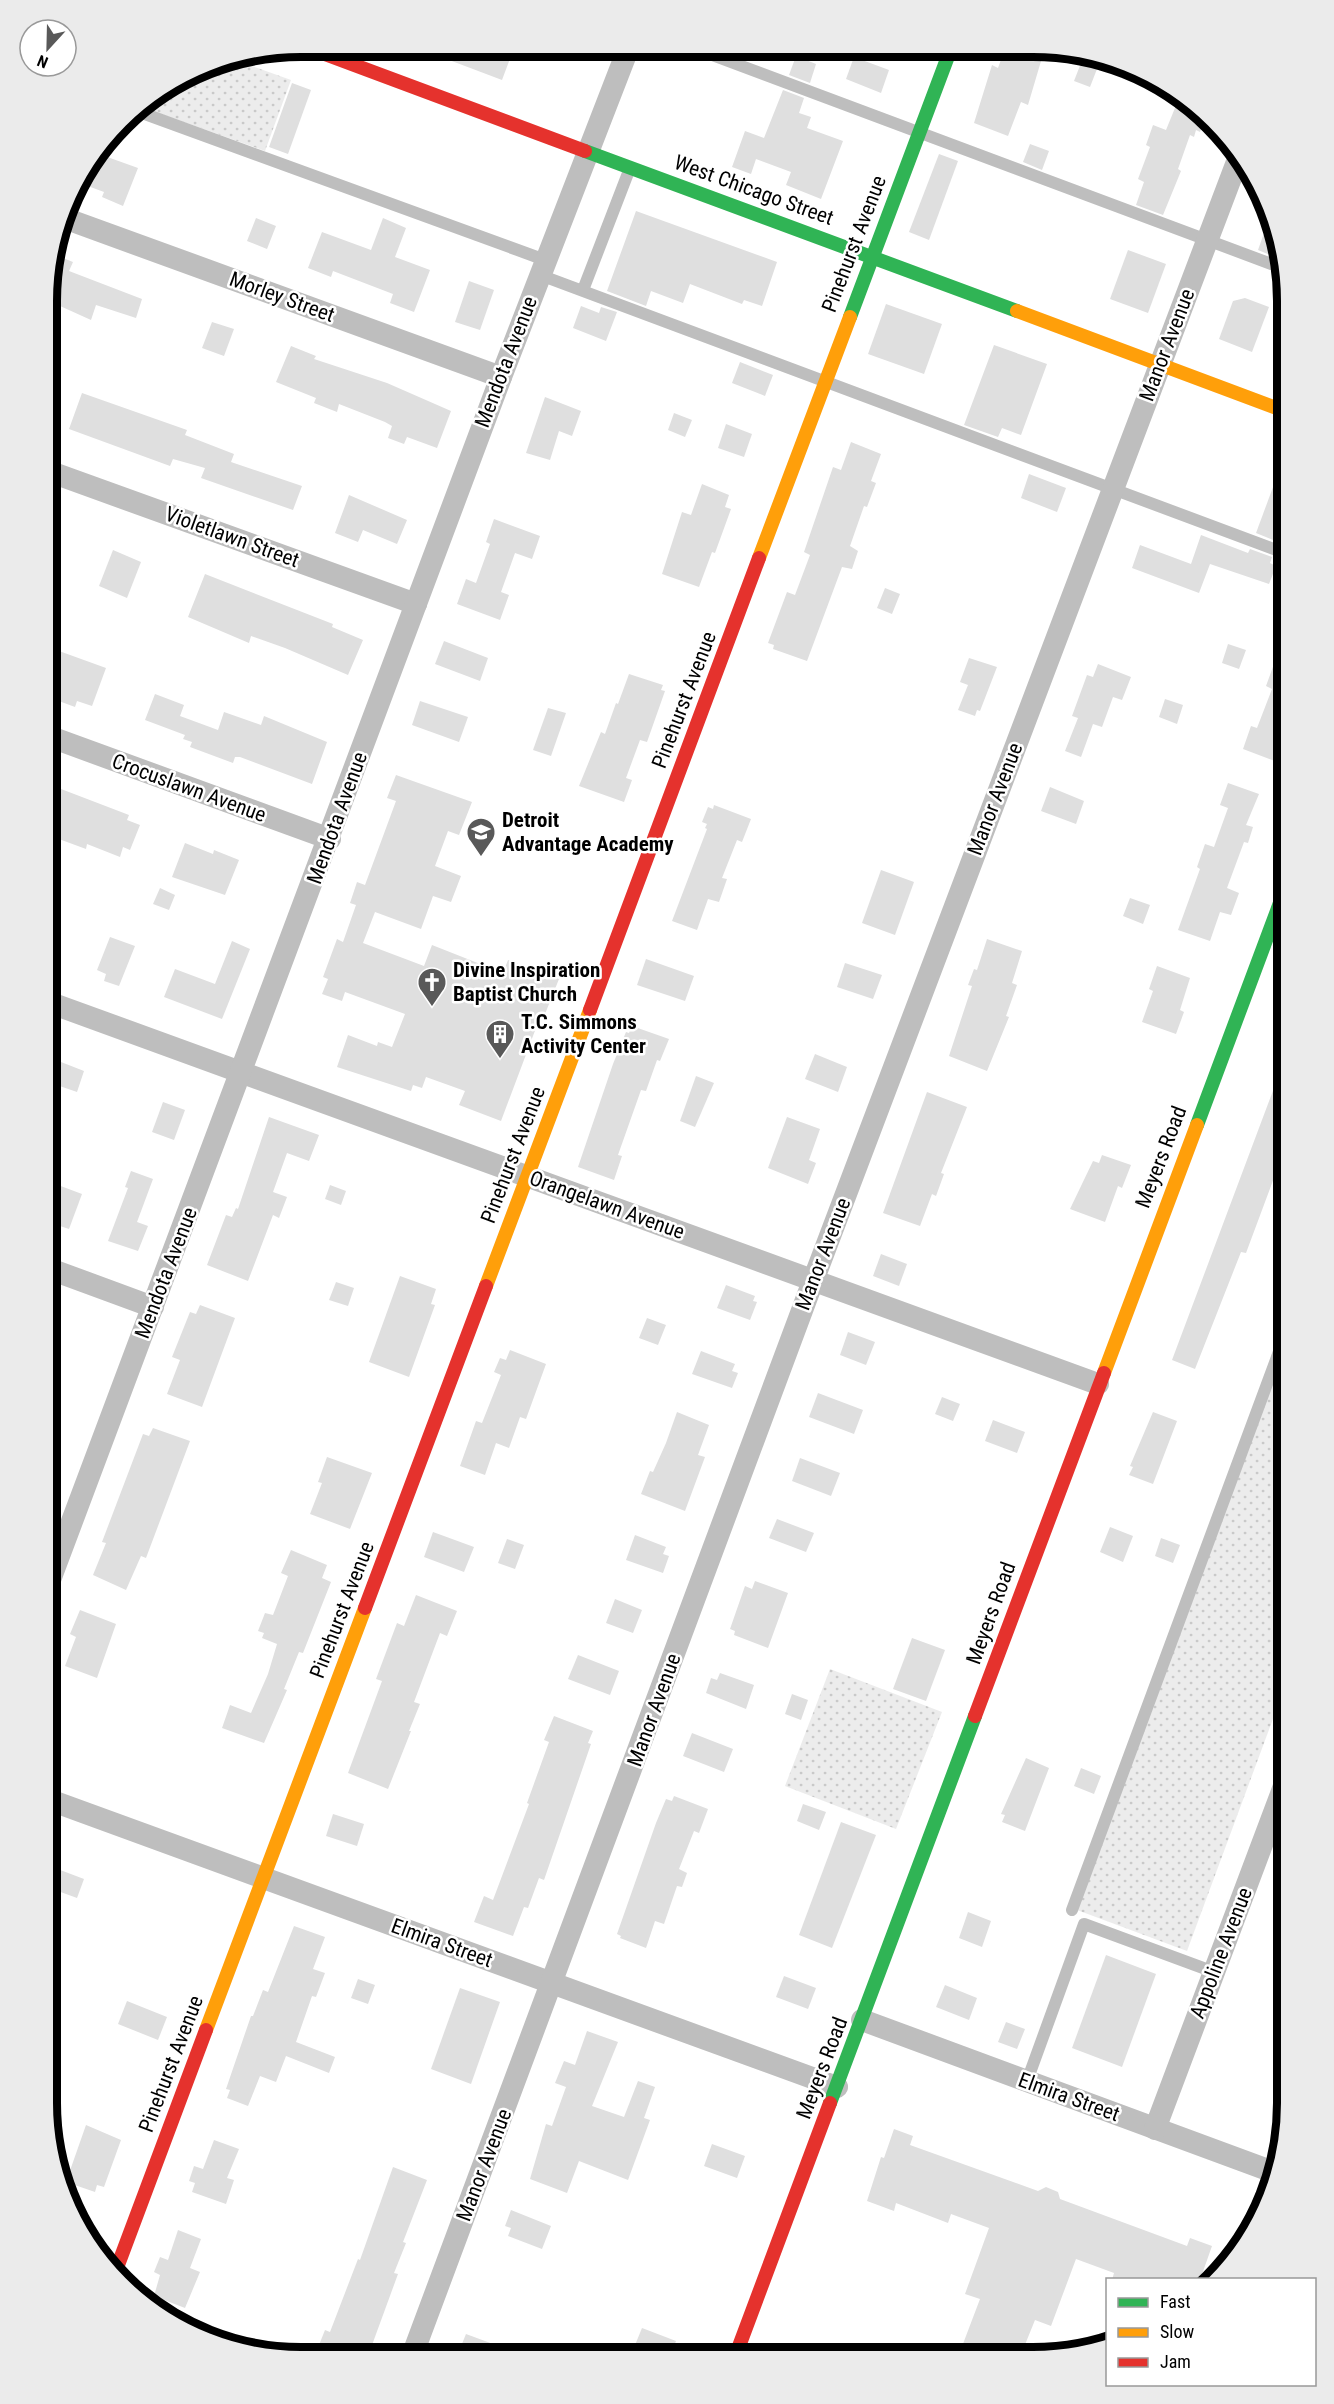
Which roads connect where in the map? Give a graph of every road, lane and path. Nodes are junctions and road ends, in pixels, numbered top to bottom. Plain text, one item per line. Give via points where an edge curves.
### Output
1 (335, 57) edge
2 (624, 57) edge
3 (717, 57) edge
4 (948, 57) edge
5 (144, 114) edge
6 (919, 133) junction
7 (587, 151) junction
8 (1236, 165) edge
9 (630, 167) junction
10 (71, 221) edge
11 (1207, 240) junction
12 (871, 255) junction
13 (1274, 265) edge
14 (543, 267) junction
15 (582, 291) junction
16 (1160, 363) junction
17 (501, 377) junction
18 (825, 381) junction
19 (1277, 408) edge
20 (57, 474) edge
21 (1112, 488) junction
22 (1277, 550) edge
23 (416, 604) junction
24 (57, 739) edge
25 (330, 839) junction
26 (1277, 910) edge
27 (57, 1005) edge
28 (242, 1073) junction
29 (528, 1177) junction
30 (57, 1272) edge
31 (813, 1281) junction
32 (153, 1307) junction
33 (1277, 1357) edge
34 (1098, 1384) junction
35 (57, 1535) edge
36 (57, 1803) edge
37 (1277, 1805) edge
38 (263, 1878) junction
39 (1072, 1910) dead end
40 (1214, 1972) junction
41 (552, 1983) junction
42 (862, 2020) junction
43 (1027, 2081) junction
44 (837, 2087) junction
45 (1155, 2129) junction
46 (1268, 2170) edge
47 (118, 2264) edge
48 (415, 2347) edge
49 (739, 2347) edge

1 - 7 street, West Chicago Street
2 - 7 street, Mendota Avenue
3 - 6 lane
4 - 6 street, Pinehurst Avenue
5 - 14 lane
6 - 11 lane
6 - 12 street, Pinehurst Avenue
7 - 9 street, West Chicago Street
7 - 14 street, Mendota Avenue
8 - 11 street, Manor Avenue
9 - 12 street, West Chicago Street
9 - 15 lane
10 - 17 street, Morley Street
11 - 13 lane
11 - 16 street, Manor Avenue
12 - 16 street, West Chicago Street
12 - 18 street, Pinehurst Avenue
14 - 15 lane
14 - 17 street, Mendota Avenue
15 - 18 lane
16 - 19 street, West Chicago Street
16 - 21 street, Manor Avenue
17 - 23 street, Mendota Avenue
18 - 21 lane
18 - 29 street, Pinehurst Avenue
20 - 23 street, Violetlawn Street
21 - 22 lane
21 - 31 street, Manor Avenue
23 - 25 street, Mendota Avenue
24 - 25 street, Crocuslawn Avenue
25 - 28 street, Mendota Avenue
26 - 34 street, Meyers Road
27 - 28 street, Orangelawn Avenue
28 - 29 street, Orangelawn Avenue
28 - 32 street, Mendota Avenue
29 - 31 street, Orangelawn Avenue
29 - 38 street, Pinehurst Avenue
30 - 32 street
31 - 34 street, Orangelawn Avenue
31 - 41 street, Manor Avenue
32 - 35 street, Mendota Avenue
33 - 39 lane
34 - 42 street, Meyers Road
36 - 38 street, Elmira Street
37 - 40 street, Appoline Avenue
38 - 41 street, Elmira Street
38 - 47 street, Pinehurst Avenue
40 - 43 lane via 1083,1924
40 - 45 street, Appoline Avenue
41 - 44 street, Elmira Street
41 - 48 street, Manor Avenue
42 - 43 street, Elmira Street
42 - 44 street, Meyers Road
43 - 45 street, Elmira Street
44 - 49 street, Meyers Road
45 - 46 street, Elmira Street

